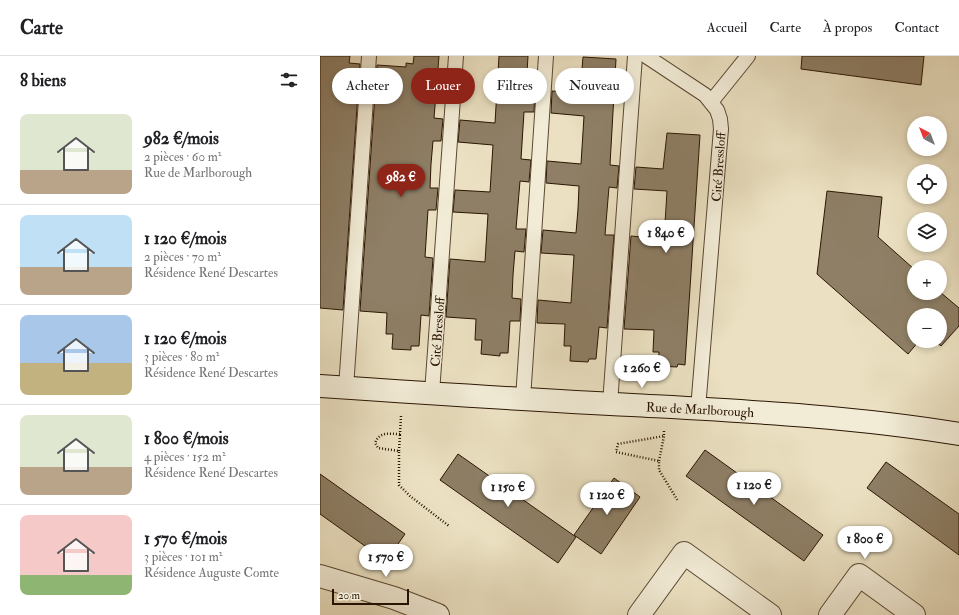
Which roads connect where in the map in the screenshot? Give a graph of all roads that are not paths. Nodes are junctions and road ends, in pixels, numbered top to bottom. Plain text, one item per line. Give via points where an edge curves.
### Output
1 (369, 56) edge
2 (456, 56) edge
3 (546, 56) edge
4 (635, 56) edge
5 (646, 56) edge
6 (748, 56) edge
7 (711, 102) junction
8 (320, 386) edge
9 (346, 388) junction
10 (432, 393) junction
11 (523, 399) junction
12 (610, 404) junction
13 (698, 409) junction
14 (959, 434) edge
15 (320, 576) edge
16 (438, 615) edge
17 (639, 615) edge
18 (770, 615) edge
19 (830, 615) edge
20 (914, 615) edge

1 - 9 lane
2 - 10 lane, Cité Bressloff
3 - 11 lane
4 - 12 lane
5 - 7 lane, Cité Bressloff via 705,95
6 - 7 lane
7 - 13 lane, Cité Bressloff via 717,110 721,129
8 - 9 main road, Rue de Marlborough
9 - 10 main road, Rue de Marlborough
10 - 11 main road, Rue de Marlborough
11 - 12 main road, Rue de Marlborough
12 - 13 main road, Rue de Marlborough
13 - 14 main road, Rue de Marlborough via 850,419
15 - 16 main road via 394,598
17 - 18 main road via 684,553
19 - 20 main road via 859,575

